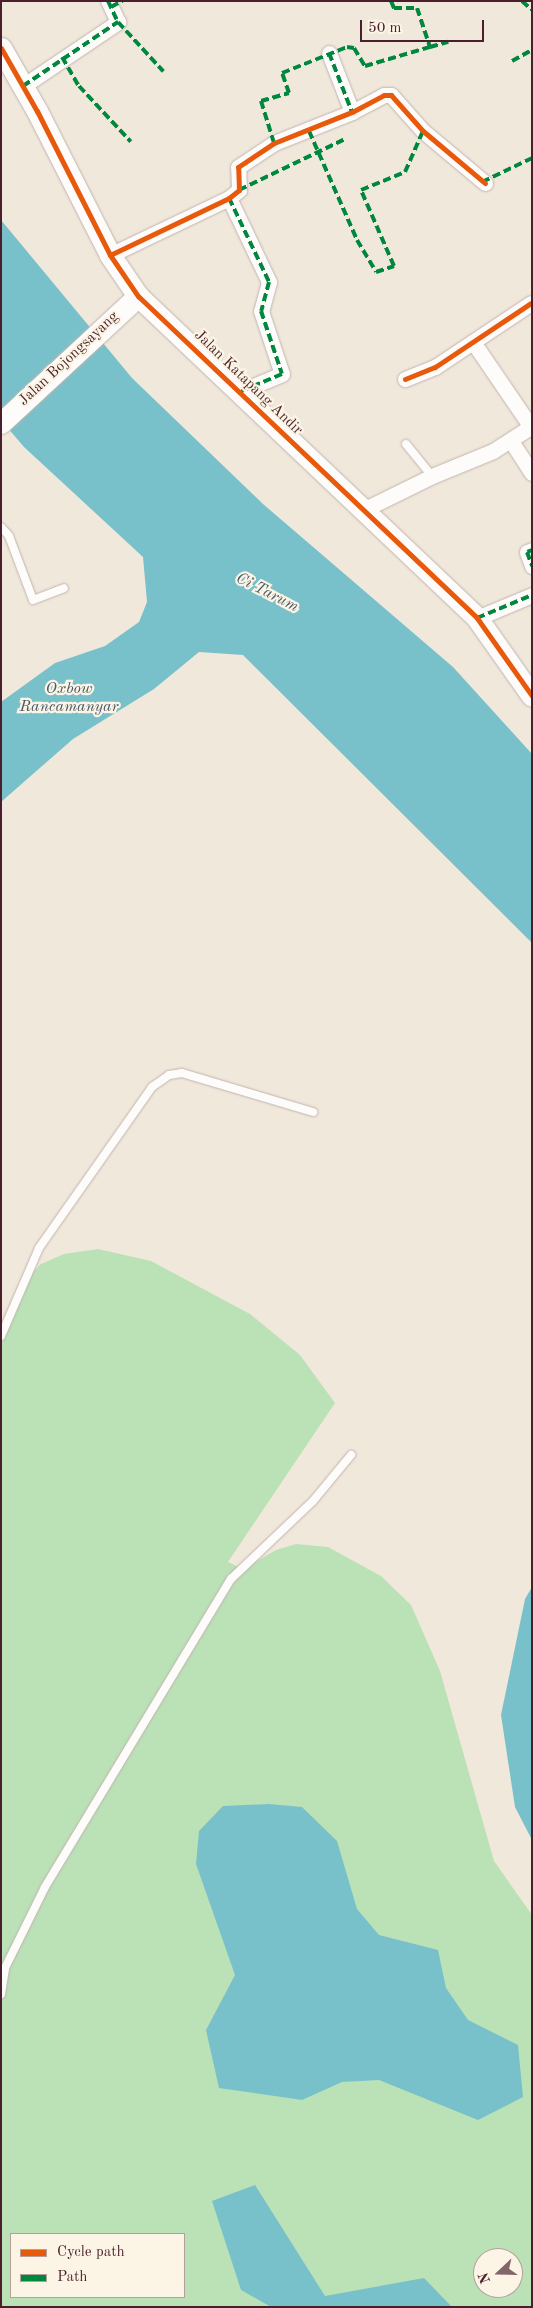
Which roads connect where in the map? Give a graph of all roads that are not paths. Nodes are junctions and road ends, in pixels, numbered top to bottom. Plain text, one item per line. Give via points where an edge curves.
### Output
1 (108, 1) edge
2 (1, 48) edge
3 (329, 53) dead end
4 (23, 86) junction
5 (352, 112) junction
6 (485, 183) dead end
7 (229, 198) junction
8 (110, 255) junction
9 (138, 296) junction
10 (531, 303) edge
11 (473, 342) junction
12 (405, 379) dead end
13 (239, 392) junction
14 (1, 422) edge
15 (531, 427) edge
16 (511, 441) junction
17 (406, 444) dead end
18 (532, 473) edge
19 (432, 476) junction
20 (363, 510) junction
21 (1, 527) edge
22 (532, 550) edge
23 (532, 566) edge
24 (64, 588) dead end
25 (532, 595) edge
26 (477, 618) junction
27 (532, 696) edge
28 (313, 1112) dead end
29 (1, 1336) edge
30 (351, 1455) dead end
31 (1, 1994) edge

1 - 4 street via 118,22
2 - 4 street, Jalan Katapang Andir
3 - 5 street
4 - 8 street, Jalan Katapang Andir
5 - 6 street via 391,95 423,132
5 - 7 street via 257,154 238,167 239,190
7 - 8 street
7 - 13 street via 269,282 261,311 282,374
8 - 9 street, Jalan Katapang Andir
9 - 13 street, Jalan Katapang Andir
9 - 14 street, Jalan Bojongsayang
10 - 11 street
11 - 12 street via 435,367
11 - 15 street
13 - 20 street, Jalan Katapang Andir
15 - 16 street
16 - 18 street
16 - 19 street
17 - 19 lane
19 - 20 street
20 - 26 street, Jalan Katapang Andir
21 - 24 lane via 9,536 33,600
22 - 23 street via 526,552
25 - 26 street
26 - 27 street, Jalan Katapang Andir
28 - 29 lane via 182,1073 169,1076 152,1087 39,1248
30 - 31 lane via 313,1501 231,1579 45,1887 5,1968

